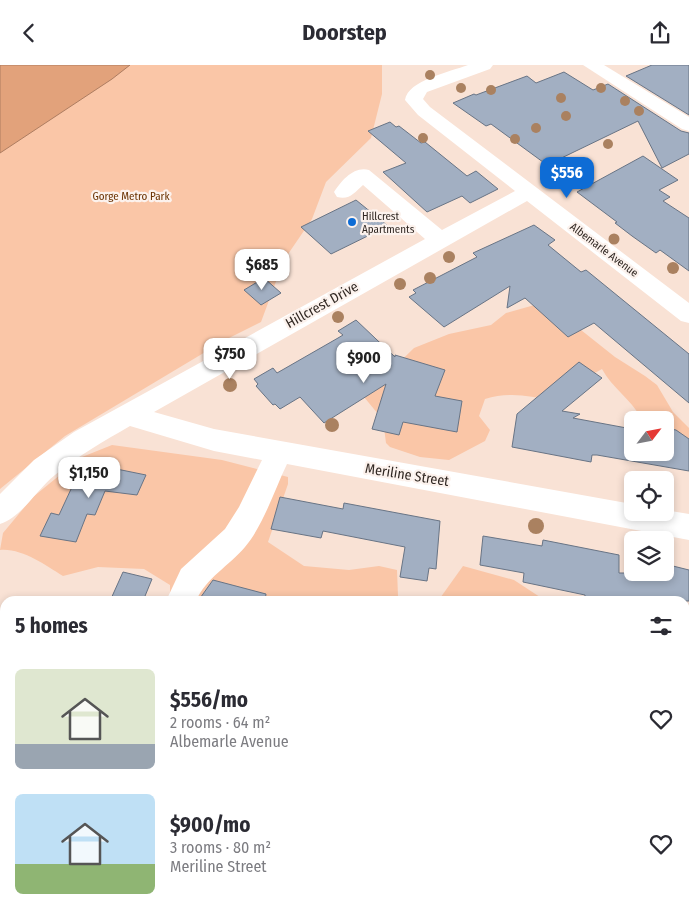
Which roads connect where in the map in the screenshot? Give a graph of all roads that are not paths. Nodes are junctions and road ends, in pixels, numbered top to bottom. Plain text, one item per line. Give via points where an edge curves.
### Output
1 (484, 65) edge
2 (592, 65) edge
3 (689, 125) edge
4 (344, 192) dead end
5 (528, 192) junction
6 (440, 240) junction
7 (689, 315) edge
8 (128, 415) junction
9 (279, 453) junction
10 (0, 512) edge
11 (689, 527) edge
12 (182, 596) edge

1 - 5 street, Albemarle Avenue via 421,88 415,93 414,100
2 - 3 street
4 - 6 street via 362,174
5 - 6 street, Hillcrest Drive
5 - 7 street, Albemarle Avenue
6 - 8 street, Hillcrest Drive
8 - 9 street, Meriline Street via 214,440
8 - 10 street, Hillcrest Drive via 83,440 44,468
9 - 11 street, Meriline Street
9 - 12 street via 235,539 191,579

